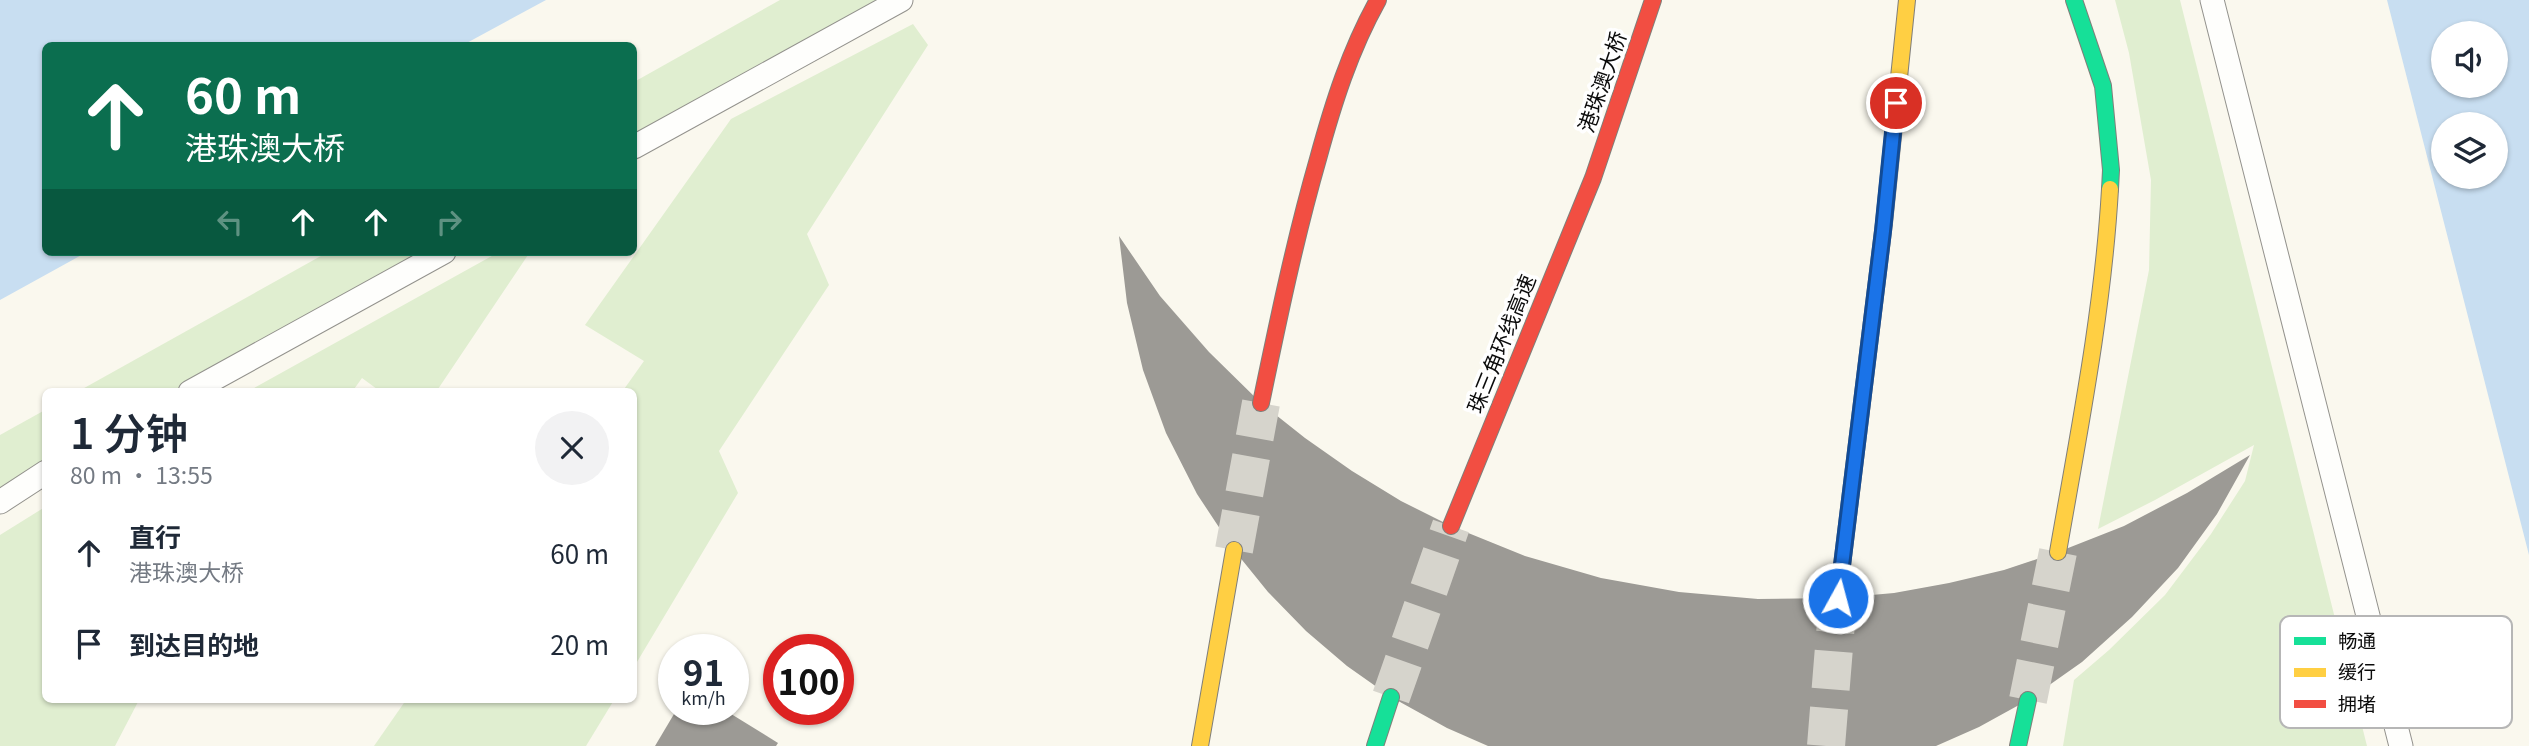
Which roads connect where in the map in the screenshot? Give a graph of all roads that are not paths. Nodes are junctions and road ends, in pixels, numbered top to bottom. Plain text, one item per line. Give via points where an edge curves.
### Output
1 (901, 0) edge
2 (1378, 0) edge
3 (1653, 0) edge
4 (1907, 0) edge
5 (2074, 0) edge
6 (2212, 0) edge
7 (637, 146) edge
8 (1593, 178) joint
9 (437, 256) edge
10 (197, 388) edge
11 (1261, 402) tunnel mouth
12 (42, 475) edge
13 (0, 502) edge
14 (1451, 526) tunnel mouth
15 (1234, 550) tunnel mouth
16 (2057, 552) tunnel mouth
17 (1838, 598) tunnel mouth
18 (2367, 616) edge
19 (1391, 697) tunnel mouth
20 (2028, 700) tunnel mouth
21 (2395, 728) edge
22 (1200, 746) edge
23 (1375, 746) edge
24 (2018, 746) edge
25 (2400, 746) edge

1 - 7 lane
2 - 11 highway via 1336,96 1303,207
3 - 8 highway, 港珠澳大桥
4 - 17 highway
5 - 16 highway via 2103,86 2111,170 2093,352
6 - 18 lane
8 - 14 highway, 珠三角环线高速
9 - 10 lane
12 - 13 lane
15 - 22 highway
19 - 23 highway
20 - 24 highway
21 - 25 lane

